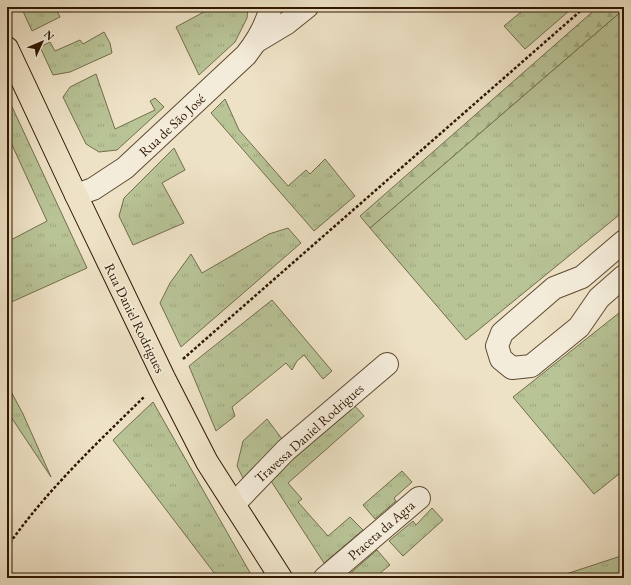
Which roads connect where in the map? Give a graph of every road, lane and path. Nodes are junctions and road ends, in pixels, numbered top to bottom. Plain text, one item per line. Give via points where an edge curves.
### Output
1 (271, 7) edge
2 (307, 7) edge
3 (585, 7) edge
4 (257, 41) junction
5 (7, 48) edge
6 (76, 195) junction
7 (624, 241) edge
8 (624, 276) edge
9 (387, 364) dead end
10 (164, 378) junction
11 (419, 498) dead end
12 (234, 504) junction
13 (7, 547) edge
14 (281, 578) edge
15 (325, 578) edge

1 - 4 street, Rua de São José via 267,22
2 - 4 street, Rua de São José
3 - 10 path
4 - 6 street, Rua de São José via 246,55 125,168 93,189
5 - 6 main road, Rua Daniel Rodrigues
6 - 10 main road, Rua Daniel Rodrigues
7 - 8 street via 582,277 554,288 502,332 497,346 501,359 512,368 531,366 579,328 599,298
9 - 12 street, Travessa Daniel Rodrigues via 286,450
10 - 12 main road, Rua Daniel Rodrigues via 207,462
10 - 13 path via 71,469
11 - 15 street, Praceta da Agra
12 - 14 main road, Rua Daniel Rodrigues

